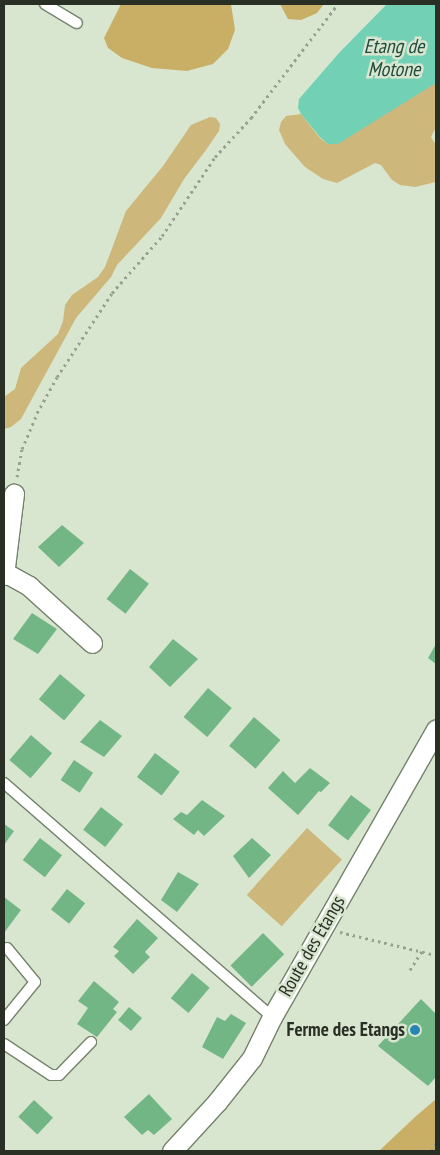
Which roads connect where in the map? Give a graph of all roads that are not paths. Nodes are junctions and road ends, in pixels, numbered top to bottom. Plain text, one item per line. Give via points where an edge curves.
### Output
1 (45, 4) edge
2 (77, 23) dead end
3 (14, 494) road end
4 (4, 574) edge
5 (92, 643) dead end
6 (436, 729) edge
7 (4, 783) edge
8 (7, 948) dead end
9 (272, 1017) junction
10 (4, 1020) edge
11 (91, 1042) dead end
12 (4, 1044) edge
13 (172, 1151) edge

1 - 2 lane
3 - 4 street
4 - 5 street via 28,586
6 - 9 street, Route des Etangs
7 - 9 lane
8 - 10 lane via 35,982
9 - 13 street, Route des Etangs via 252,1058
11 - 12 lane via 58,1075 52,1075

